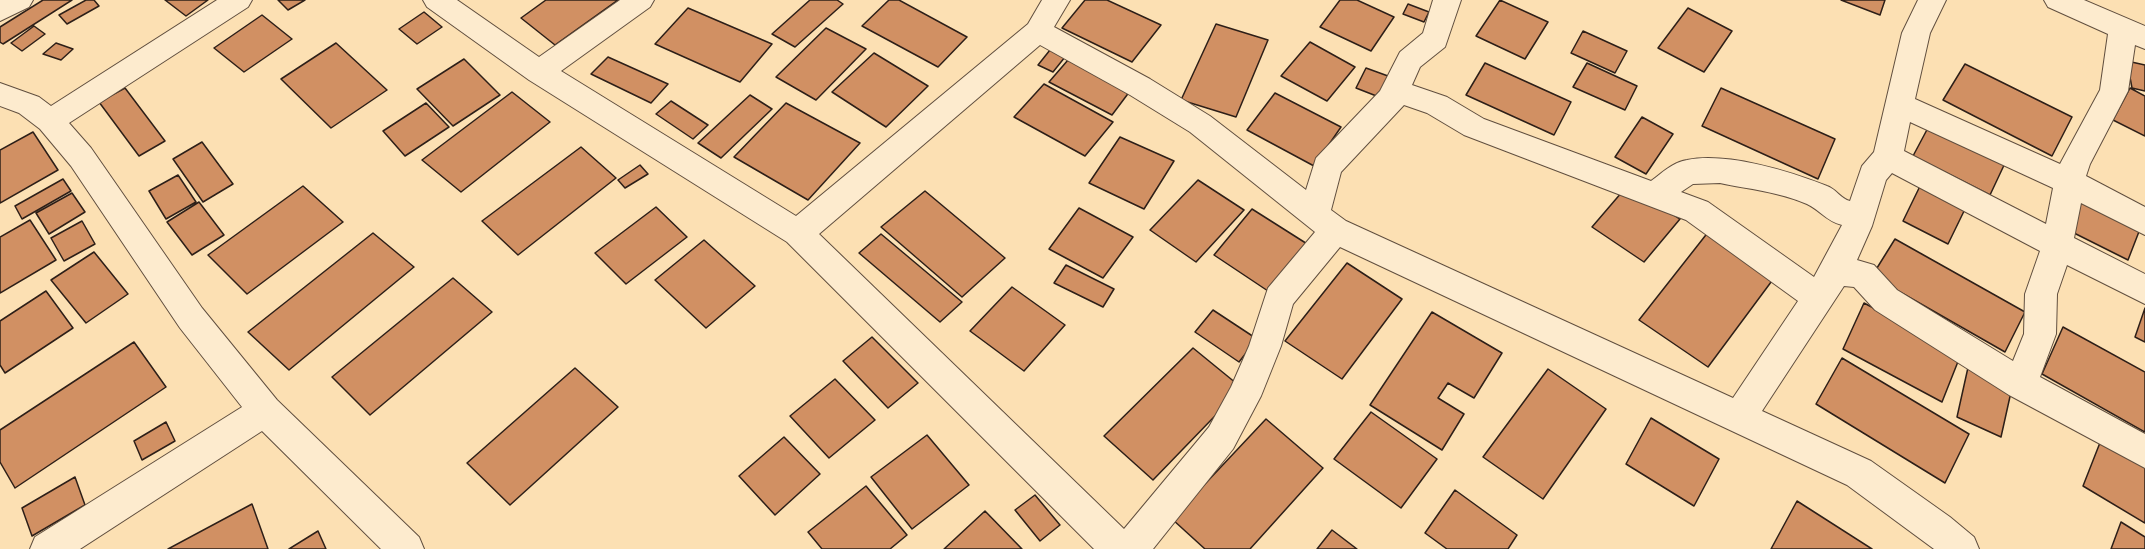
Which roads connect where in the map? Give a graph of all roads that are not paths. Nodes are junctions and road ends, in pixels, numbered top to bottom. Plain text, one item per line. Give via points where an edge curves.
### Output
1 (19, 0) edge
2 (238, 0) edge
3 (437, 0) edge
4 (639, 0) edge
5 (1056, 0) edge
6 (1447, 0) edge
7 (1932, 0) edge
8 (2058, 0) edge
9 (0, 11) edge
10 (1038, 31) junction
11 (2134, 34) edge
12 (539, 72) junction
13 (0, 94) edge
14 (1390, 99) junction
15 (1898, 104) junction
16 (50, 121) junction
17 (1881, 166) junction
18 (2069, 182) junction
19 (1655, 194) junction
20 (1820, 196) junction
21 (1860, 216) junction
22 (1325, 222) junction
23 (2145, 222) edge
24 (798, 233) junction
25 (2058, 244) junction
26 (1836, 271) junction
27 (2145, 290) edge
28 (1818, 297) junction
29 (2021, 384) junction
30 (265, 411) junction
31 (1739, 417) junction
32 (2145, 452) edge
33 (48, 549) edge
34 (406, 549) edge
35 (1119, 549) edge
36 (1130, 549) edge
37 (1961, 549) edge

1 - 9 street
2 - 16 street
3 - 12 street
4 - 12 street
5 - 10 street
6 - 14 street via 1435,39 1410,60
7 - 15 street via 1916,33
8 - 11 street
10 - 22 street via 1200,124
10 - 24 street
11 - 18 street via 2114,91 2075,163
12 - 24 street
13 - 16 street via 29,105
14 - 19 street via 1403,93 1437,105 1474,127
14 - 22 street via 1327,167
15 - 17 street
15 - 18 street
16 - 30 street via 81,156 191,318
17 - 20 street
17 - 21 street
17 - 25 street
18 - 23 street
18 - 25 street
19 - 20 street via 1687,172 1720,171 1790,185
19 - 28 street via 1697,211
20 - 21 street via 1837,211
21 - 26 street
22 - 31 street
22 - 36 street via 1279,298 1265,346 1221,438
24 - 35 street
25 - 27 street
25 - 29 street via 2042,294 2040,334
26 - 28 street
26 - 29 street via 1863,274 1886,300
28 - 31 street
29 - 32 street
30 - 33 street
30 - 34 street
31 - 37 street via 1859,473

